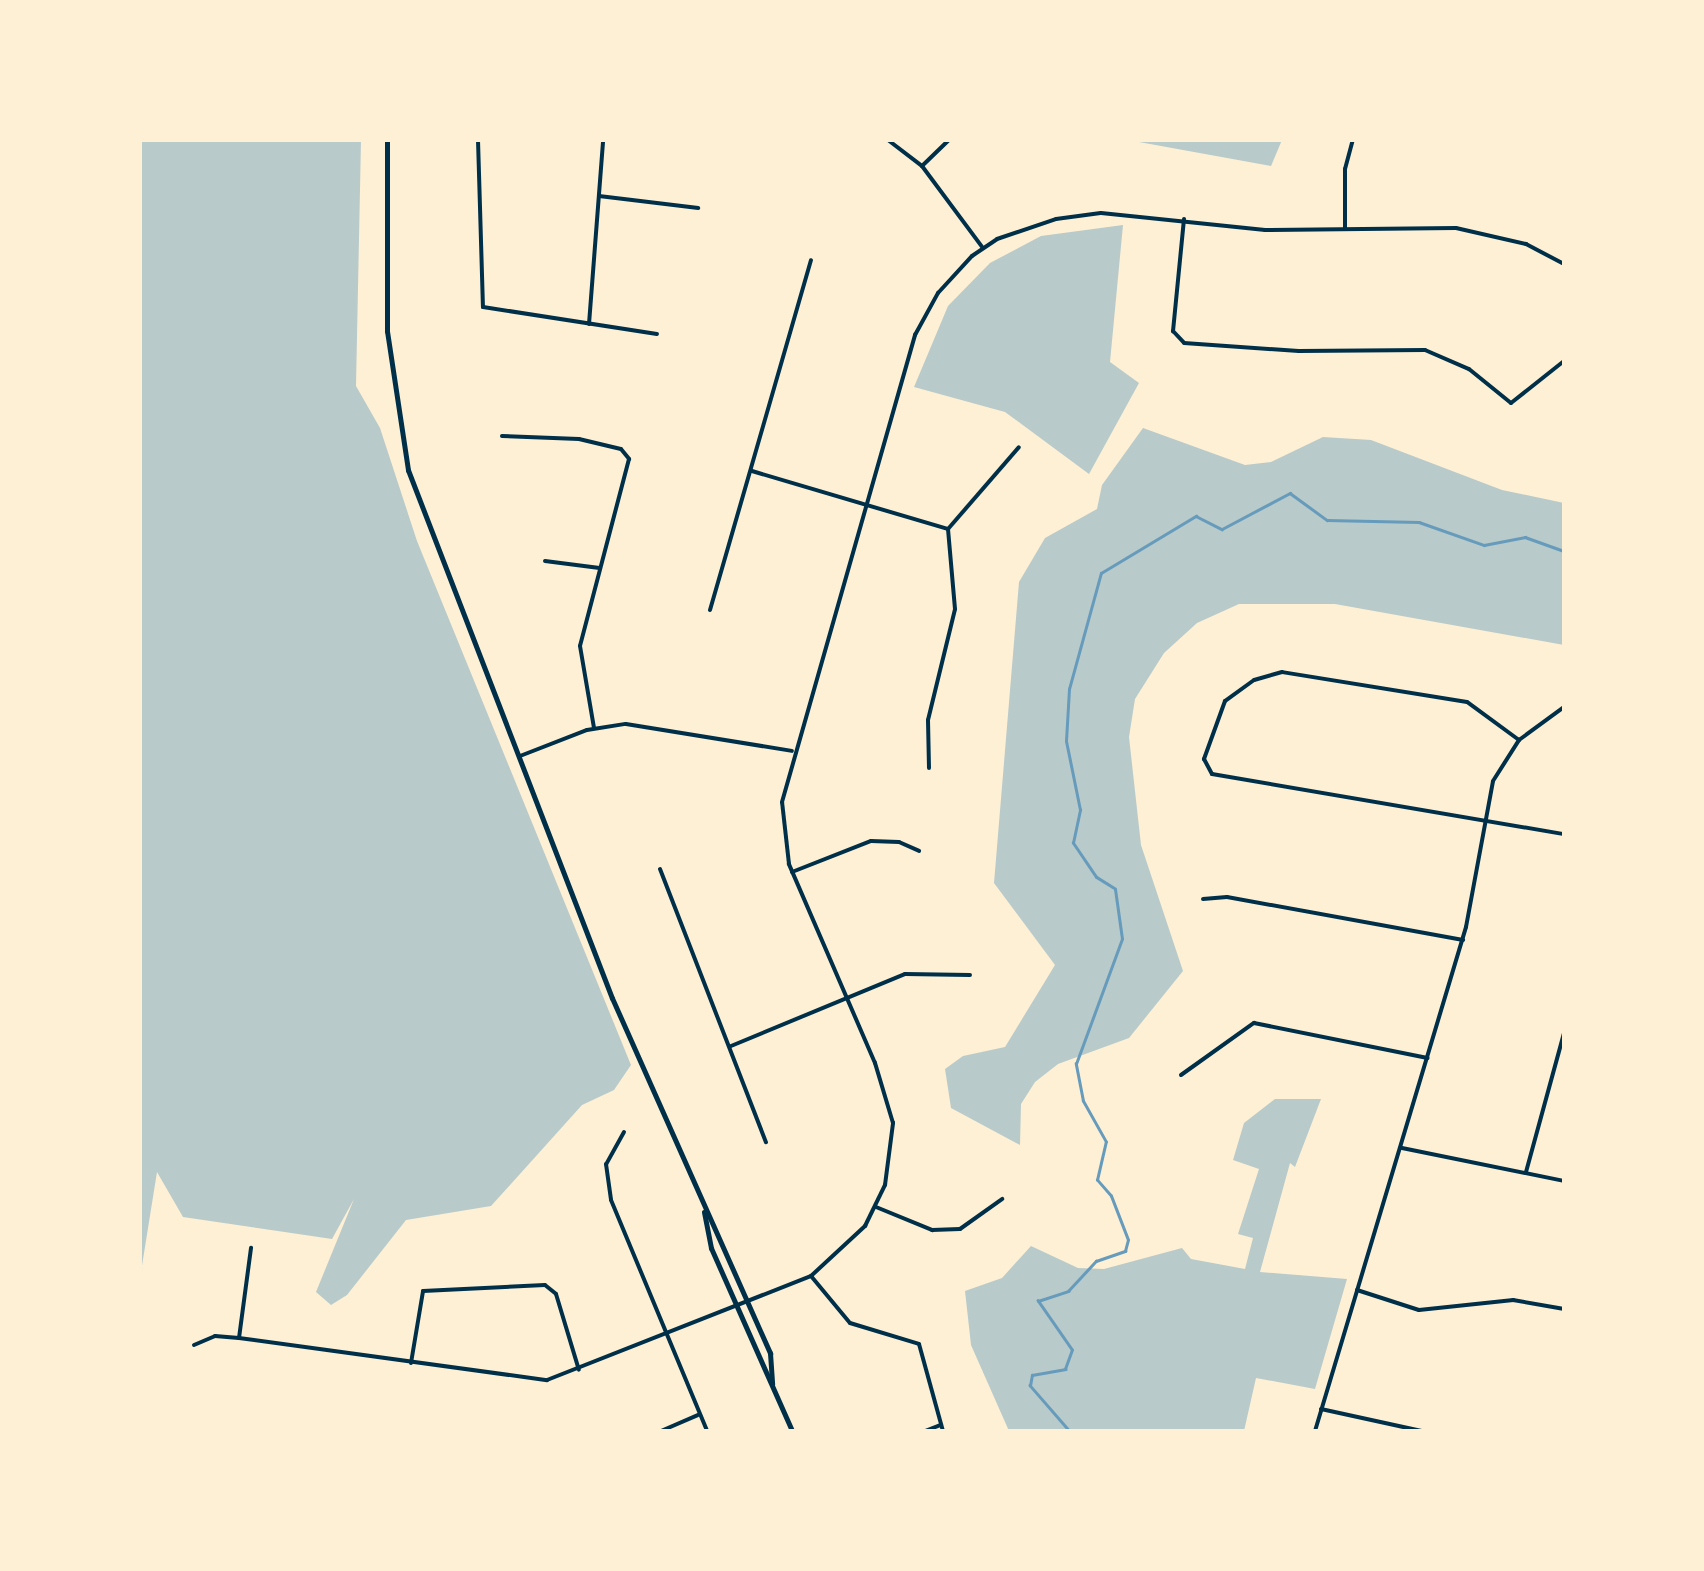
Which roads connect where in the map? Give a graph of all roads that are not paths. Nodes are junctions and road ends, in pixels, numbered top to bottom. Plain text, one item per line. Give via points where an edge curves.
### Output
1 (388, 140) edge
2 (478, 140) edge
3 (603, 140) edge
4 (888, 140) edge
5 (949, 140) edge
6 (1353, 140) edge
7 (922, 166) junction
8 (600, 196) junction
9 (698, 208) dead end
10 (1184, 219) junction
11 (1345, 229) junction
12 (983, 248) junction
13 (811, 260) dead end
14 (1564, 264) edge
15 (589, 324) junction
16 (657, 334) dead end
17 (1564, 361) edge
18 (502, 436) dead end
19 (1020, 447) dead end
20 (750, 470) junction
21 (865, 505) junction
22 (948, 529) junction
23 (545, 561) dead end
24 (600, 568) junction
25 (710, 610) dead end
26 (1564, 708) edge
27 (594, 728) junction
28 (1519, 740) junction
29 (792, 751) junction
30 (518, 757) junction
31 (929, 768) dead end
32 (1485, 820) junction
33 (1564, 834) edge
34 (919, 851) dead end
35 (660, 869) dead end
36 (792, 872) junction
37 (1203, 899) dead end
38 (1462, 940) junction
39 (970, 975) dead end
40 (845, 997) junction
41 (1564, 1032) edge
42 (731, 1046) junction
43 (1428, 1058) junction
44 (1181, 1074) dead end
45 (624, 1132) dead end
46 (766, 1142) dead end
47 (1400, 1148) junction
48 (1526, 1175) junction
49 (1564, 1181) edge
50 (1002, 1198) dead end
51 (876, 1207) junction
52 (702, 1208) junction
53 (251, 1248) dead end
54 (811, 1276) junction
55 (1358, 1290) junction
56 (748, 1301) junction
57 (735, 1305) junction
58 (1564, 1309) edge
59 (666, 1335) junction
60 (239, 1338) junction
61 (194, 1345) dead end
62 (411, 1363) junction
63 (580, 1372) junction
64 (772, 1384) junction
65 (1321, 1409) junction
66 (700, 1415) junction
67 (942, 1428) edge
68 (661, 1431) edge
69 (707, 1431) edge
70 (792, 1431) edge
71 (925, 1431) edge
72 (1315, 1431) edge
73 (1422, 1431) edge

1 - 30 main road via 386,314 400,439
2 - 15 street via 483,307
3 - 8 street
4 - 7 street
5 - 7 street
6 - 11 street via 1345,169
7 - 12 street
8 - 9 street
8 - 15 street
10 - 11 street via 1265,230
10 - 12 street via 1100,213 1056,219
10 - 17 street via 1172,332 1184,343 1299,352 1425,350 1469,369 1510,403
11 - 14 street via 1492,233
12 - 21 street via 948,279 922,321
13 - 20 street
15 - 16 street
18 - 24 street via 579,439 627,453
19 - 22 street
20 - 21 street
20 - 25 street
21 - 22 street
21 - 29 street
22 - 31 street via 954,625 928,720
23 - 24 street
24 - 27 street via 580,646
26 - 28 street
27 - 29 street via 632,724
27 - 30 street
28 - 32 street via 1497,772
28 - 32 street via 1468,702 1282,672 1230,696 1208,738 1204,760 1212,774
29 - 36 street via 781,822
30 - 52 main road
32 - 33 street
32 - 38 street
34 - 36 street via 900,842 870,841
35 - 42 street
36 - 40 street
37 - 38 street via 1227,897
38 - 43 street
39 - 40 street via 905,974
40 - 42 street
40 - 51 street via 887,1092 893,1122 894,1151
41 - 48 street
42 - 46 street
43 - 44 street via 1254,1023
43 - 47 street
45 - 59 street via 606,1164 608,1189
47 - 48 street
47 - 55 street
48 - 49 street
50 - 51 street via 960,1230 932,1230
51 - 54 street via 850,1245
52 - 56 main road
52 - 57 main road
53 - 60 street
54 - 56 street
54 - 67 street via 850,1323 919,1344
55 - 58 street via 1419,1310 1513,1300
55 - 65 street
56 - 57 street
56 - 64 main road via 770,1353
57 - 59 street
57 - 64 main road
59 - 63 street
59 - 66 street
60 - 61 street via 214,1336
60 - 62 street
62 - 63 street via 527,1381
62 - 63 street via 423,1291 545,1285 556,1294
64 - 70 main road
65 - 72 street
65 - 73 street
66 - 68 street
66 - 69 street
67 - 71 street

